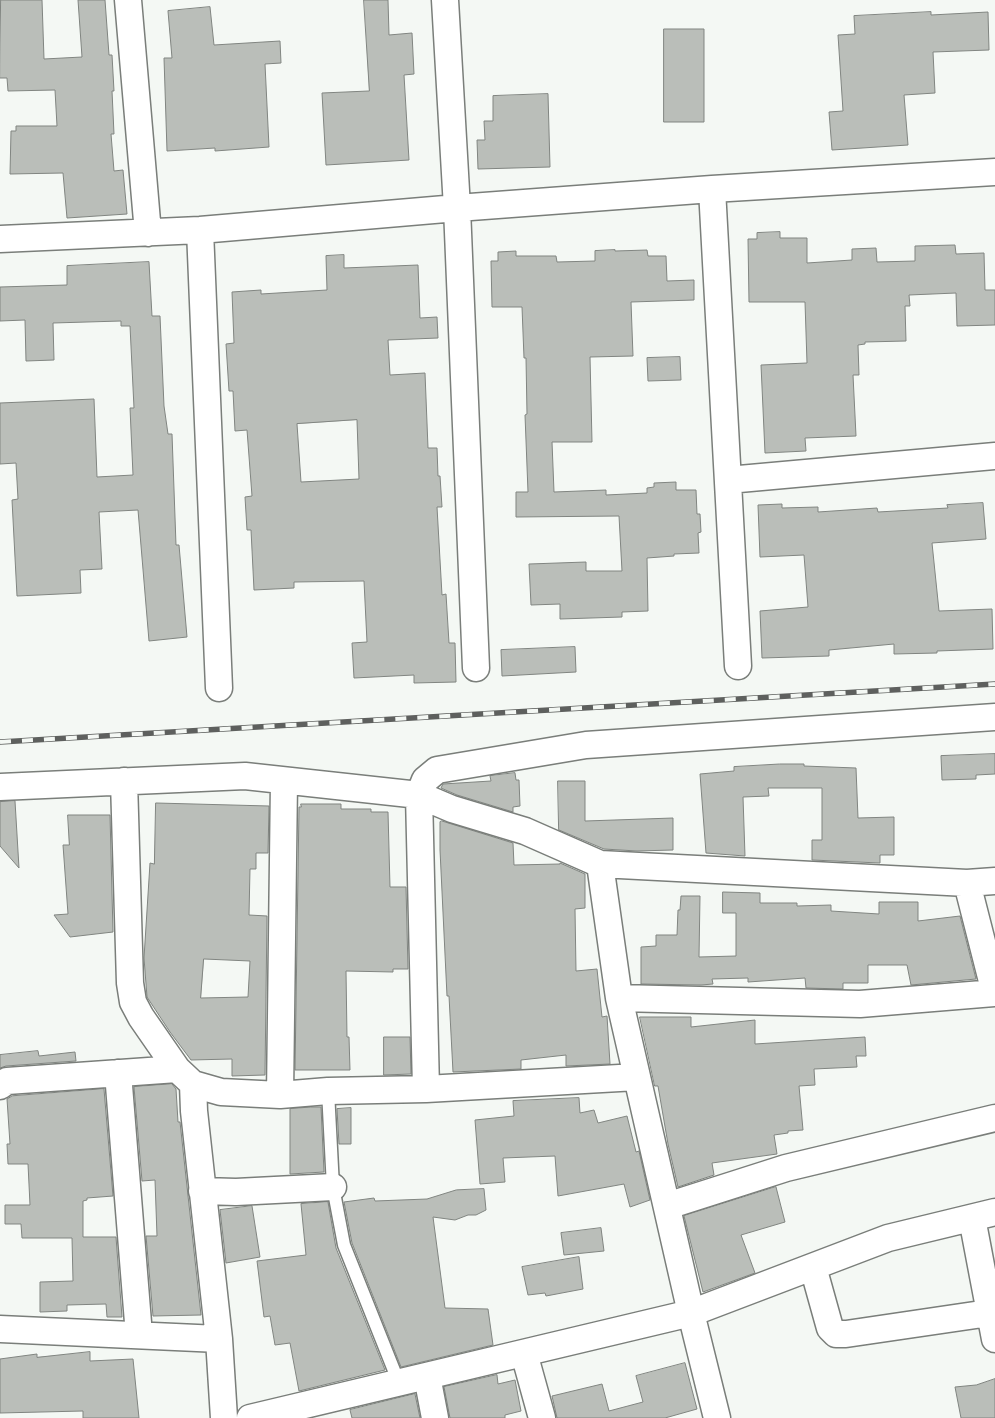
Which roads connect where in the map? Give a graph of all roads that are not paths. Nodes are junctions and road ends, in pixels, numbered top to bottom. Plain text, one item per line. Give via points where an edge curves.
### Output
1 (128, 0) edge
2 (444, 0) edge
3 (995, 172) edge
4 (712, 189) junction
5 (457, 208) junction
6 (200, 230) junction
7 (148, 233) junction
8 (0, 239) edge
9 (995, 456) edge
10 (728, 480) junction
11 (738, 666) dead end
12 (476, 668) dead end
13 (219, 688) dead end
14 (995, 717) edge
15 (124, 781) junction
16 (284, 781) junction
17 (0, 787) edge
18 (419, 795) junction
19 (600, 864) junction
20 (995, 881) edge
21 (967, 883) junction
22 (995, 993) edge
23 (619, 998) junction
24 (118, 1073) junction
25 (185, 1077) junction
26 (637, 1077) junction
27 (0, 1086) edge
28 (426, 1089) junction
29 (328, 1091) junction
30 (280, 1095) junction
31 (995, 1118) edge
32 (333, 1187) junction
33 (202, 1191) junction
34 (667, 1206) junction
35 (983, 1215) edge
36 (813, 1267) junction
37 (690, 1313) junction
38 (992, 1313) edge
39 (0, 1329) edge
40 (139, 1335) junction
41 (218, 1338) junction
42 (995, 1339) edge
43 (524, 1353) junction
44 (427, 1376) junction
45 (398, 1382) junction
46 (336, 1408) edge
47 (224, 1418) edge
48 (250, 1418) edge
49 (435, 1418) edge
50 (542, 1418) edge
51 (717, 1418) edge

1 - 7 street
2 - 5 street
3 - 4 street
4 - 5 street
4 - 10 street
5 - 6 street
5 - 12 street
6 - 7 street
6 - 13 street
7 - 8 street
9 - 10 street
10 - 11 street
14 - 18 street via 586,745 437,770 425,780
15 - 16 street via 245,776
15 - 17 street
15 - 25 street via 133,1002
16 - 18 street
16 - 30 street
18 - 19 street via 452,809 525,831
18 - 28 street
19 - 21 street
19 - 23 street
20 - 21 street
21 - 22 street
22 - 23 street via 860,1004
23 - 26 street
24 - 25 street
24 - 27 street via 7,1081
24 - 40 street
25 - 30 street via 221,1092
25 - 33 street via 194,1111
26 - 28 street
26 - 34 street
28 - 29 street
29 - 30 street
29 - 32 lane
31 - 34 street via 786,1168
32 - 33 street
32 - 45 lane via 344,1245
33 - 41 street
34 - 37 street
35 - 36 street via 888,1238
35 - 38 street
36 - 37 street
36 - 38 street via 830,1328 836,1334
37 - 43 street
37 - 51 street
38 - 42 street
39 - 40 street
40 - 41 street
41 - 47 street
43 - 44 street
43 - 50 street
44 - 45 street
44 - 49 street
45 - 46 street
46 - 48 street

